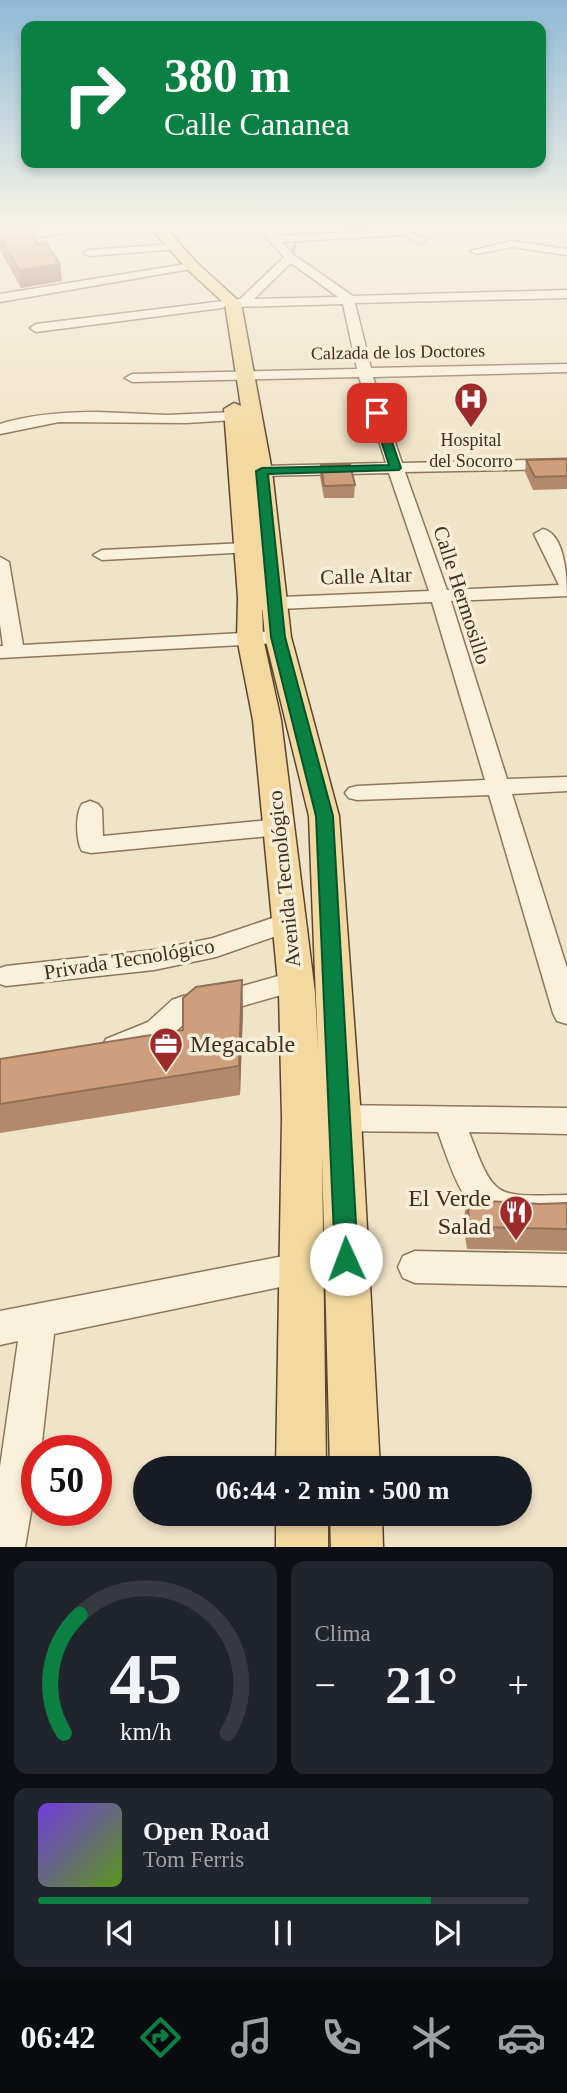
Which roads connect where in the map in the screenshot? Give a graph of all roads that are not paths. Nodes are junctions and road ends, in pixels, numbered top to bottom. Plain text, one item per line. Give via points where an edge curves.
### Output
1 (226, 299) edge
2 (235, 299) edge
3 (320, 299) edge
4 (348, 299) edge
5 (230, 303) junction
6 (36, 328) dead end
7 (236, 363) junction
8 (567, 368) edge
9 (366, 371) junction
10 (132, 378) dead end
11 (234, 416) junction
12 (0, 429) edge
13 (567, 464) edge
14 (395, 468) junction
15 (262, 471) junction
16 (543, 534) dead end
17 (245, 548) junction
18 (102, 555) dead end
19 (0, 562) edge
20 (567, 583) edge
21 (567, 590) edge
22 (440, 596) junction
23 (262, 604) junction
24 (264, 638) junction
25 (7, 652) edge
26 (567, 784) edge
27 (500, 788) junction
28 (357, 793) dead end
29 (90, 809) dead end
30 (279, 827) junction
31 (290, 920) junction
32 (6, 976) dead end
33 (296, 982) junction
34 (567, 1013) edge
35 (93, 1053) edge
36 (302, 1118) junction
37 (341, 1118) junction
38 (449, 1120) junction
39 (567, 1121) edge
40 (567, 1209) edge
41 (346, 1259) junction
42 (415, 1267) dead end
43 (300, 1268) junction
44 (567, 1270) edge
45 (38, 1320) junction
46 (0, 1328) edge
47 (301, 1456) edge
48 (354, 1456) edge
49 (302, 1526) edge
50 (356, 1526) edge
51 (5, 1547) edge
52 (302, 1547) edge
53 (357, 1547) edge

1 - 5 main road
2 - 5 street
3 - 5 street
4 - 9 street, Calle Hermosillo
5 - 6 street
5 - 7 main road, Avenida Tecnológico
7 - 9 street, Calzada de los Doctores
7 - 10 street, Calzada de los Doctores
7 - 11 main road, Avenida Tecnológico
7 - 15 main road, Avenida Tecnológico
8 - 9 street, Calzada de los Doctores
9 - 14 street, Calle Hermosillo
11 - 12 street via 155,419 77,415
11 - 17 main road, Avenida Tecnológico
13 - 14 street
14 - 15 street
14 - 22 street, Calle Hermosillo
15 - 23 main road, Avenida Tecnológico
16 - 20 street
17 - 18 street
17 - 23 main road, Avenida Tecnológico
19 - 25 street
21 - 22 street, Calle Altar
22 - 23 street, Calle Altar
22 - 27 street, Calle Hermosillo
23 - 24 main road, Avenida Tecnológico
24 - 25 street
24 - 30 main road, Avenida Tecnológico
24 - 37 main road, Avenida Tecnológico via 324,816
26 - 27 street
27 - 28 street
27 - 34 street, Calle Hermosillo
29 - 30 street via 91,845
30 - 31 main road, Avenida Tecnológico
31 - 32 street, Privada Tecnológico via 216,947 155,960
31 - 33 main road, Avenida Tecnológico
33 - 35 street via 193,1003 158,1030
33 - 36 main road, Avenida Tecnológico
36 - 37 street
36 - 43 main road, Avenida Tecnológico
37 - 38 street
37 - 41 main road, Avenida Tecnológico
38 - 39 street
38 - 40 street via 472,1183 491,1204 505,1209
41 - 43 street
41 - 48 main road, Avenida Tecnológico
42 - 44 street
43 - 45 street
43 - 47 main road, Avenida Tecnológico
45 - 46 street
45 - 51 street
49 - 52 main road
50 - 53 main road

